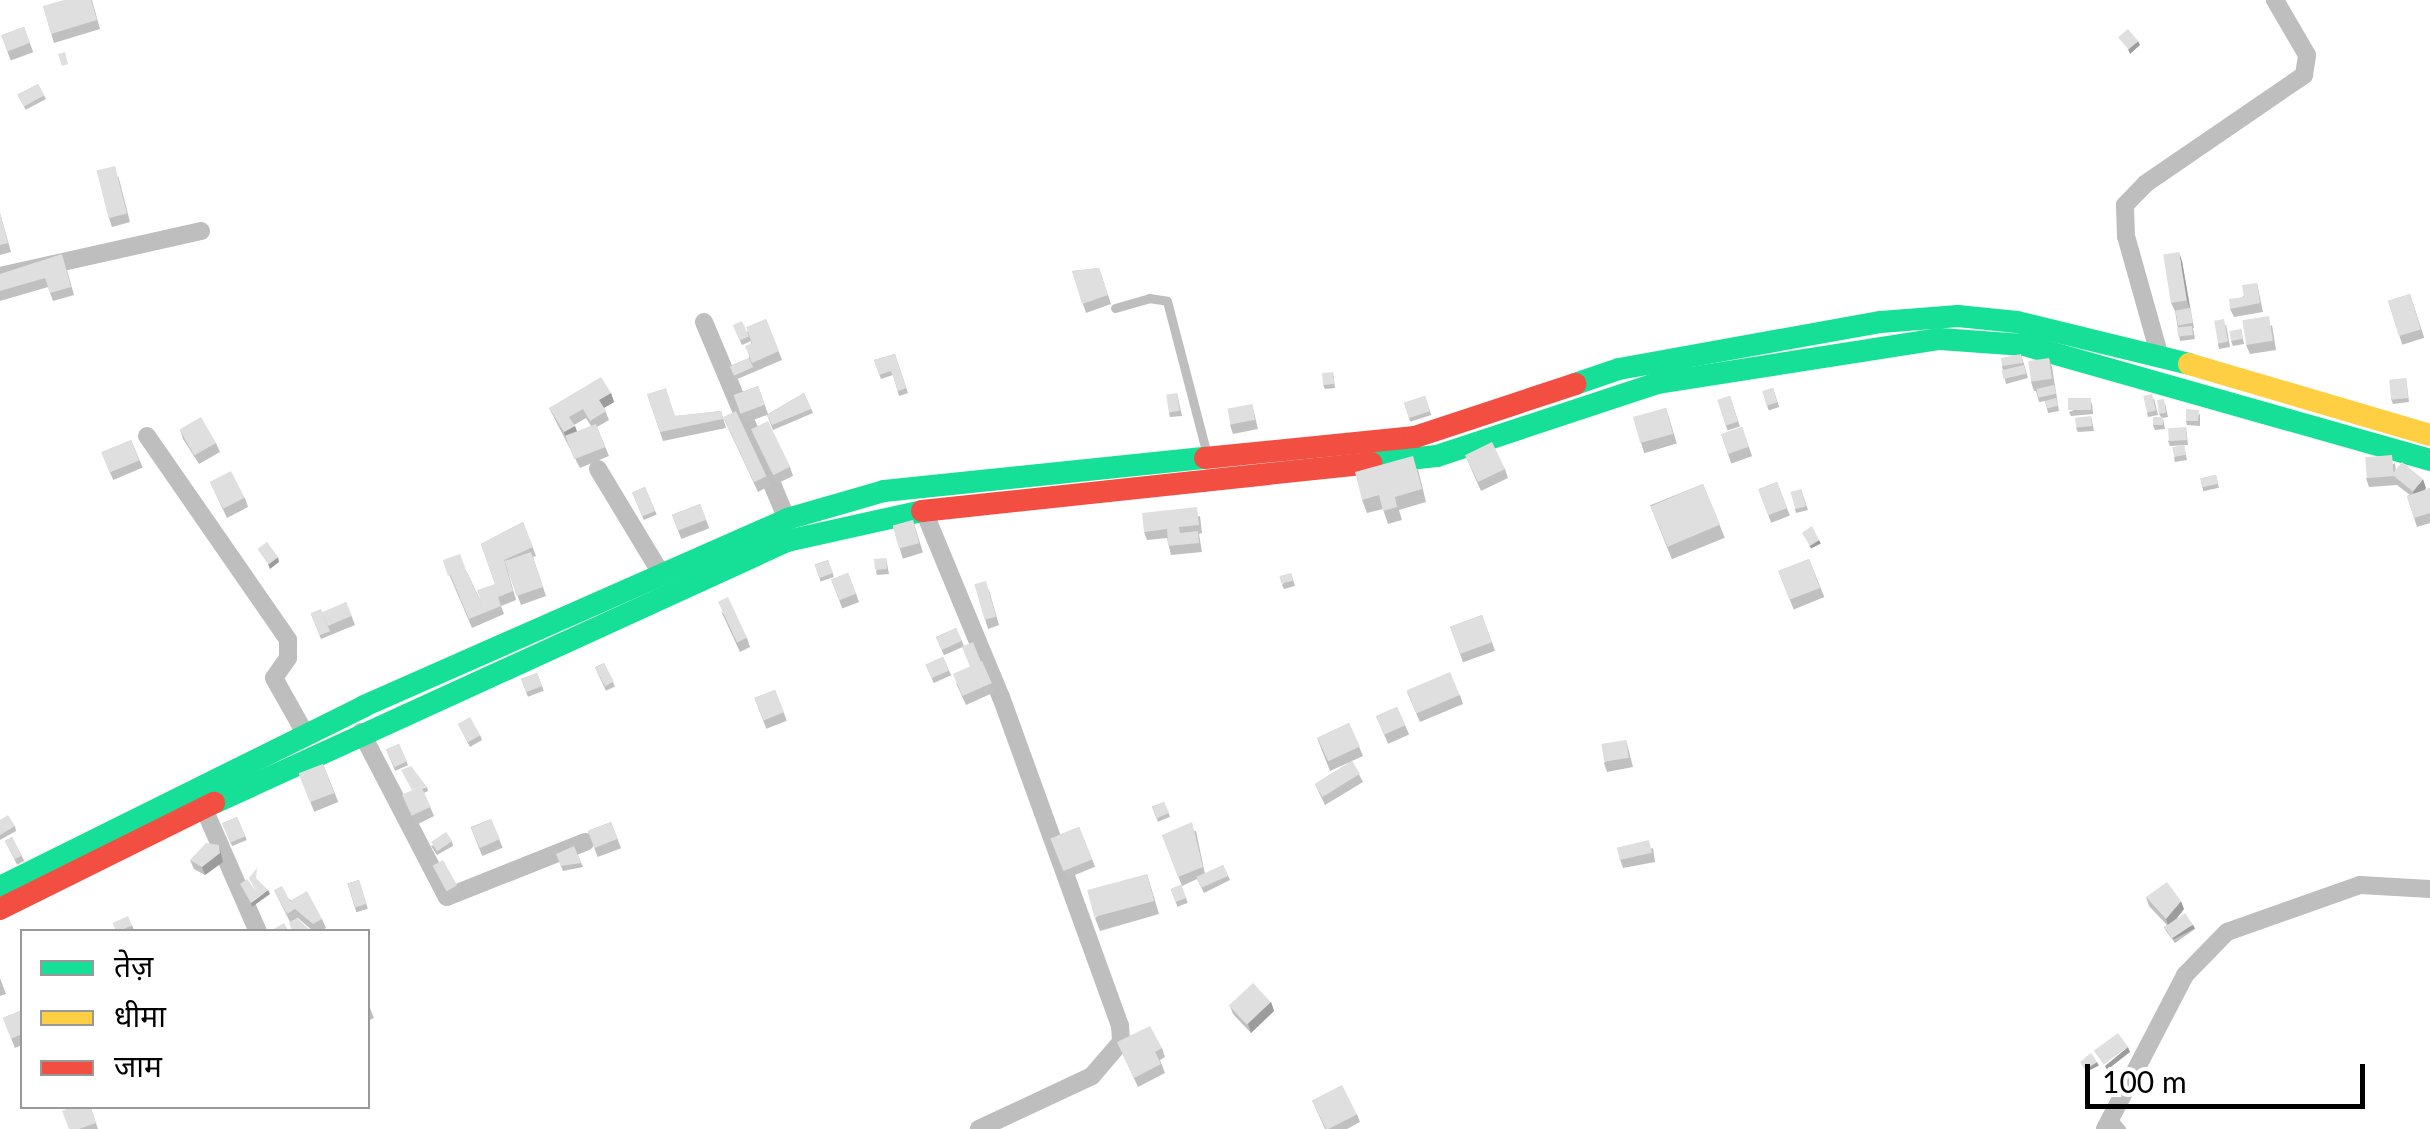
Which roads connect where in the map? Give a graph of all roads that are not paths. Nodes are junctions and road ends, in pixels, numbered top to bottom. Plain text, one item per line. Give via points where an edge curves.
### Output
1 (2275, 0) edge
2 (201, 231) dead end
3 (0, 276) edge
4 (1115, 308) dead end
5 (704, 322) dead end
6 (2160, 356) junction
7 (2430, 434) edge
8 (147, 436) dead end
9 (2430, 460) edge
10 (1208, 463) junction
11 (598, 469) dead end
12 (923, 509) junction
13 (787, 520) junction
14 (662, 575) junction
15 (361, 732) junction
16 (306, 735) junction
17 (205, 811) junction
18 (584, 842) edge
19 (0, 886) edge
20 (2430, 889) edge
21 (0, 909) edge
22 (257, 929) edge
23 (2112, 1125) edge
24 (979, 1129) edge

1 - 6 street via 2307,55 2304,75 2145,184 2125,205 2126,236
2 - 3 street
4 - 10 lane via 1149,298 1167,301
5 - 13 street
6 - 7 street
6 - 10 street via 1984,318 1881,322 1586,377 1415,437
8 - 16 street via 288,640 288,658 274,678
9 - 12 street via 2024,345 1940,339 1658,383 1437,456
10 - 13 street via 946,482 843,500
11 - 14 street
12 - 15 street via 787,540
12 - 24 street via 1001,698 1120,1026 1121,1042 1092,1076
13 - 14 street
14 - 16 street
15 - 17 street
15 - 18 street via 447,896
16 - 19 street
17 - 21 street
17 - 22 street
20 - 23 street via 2360,885 2228,932 2185,976

